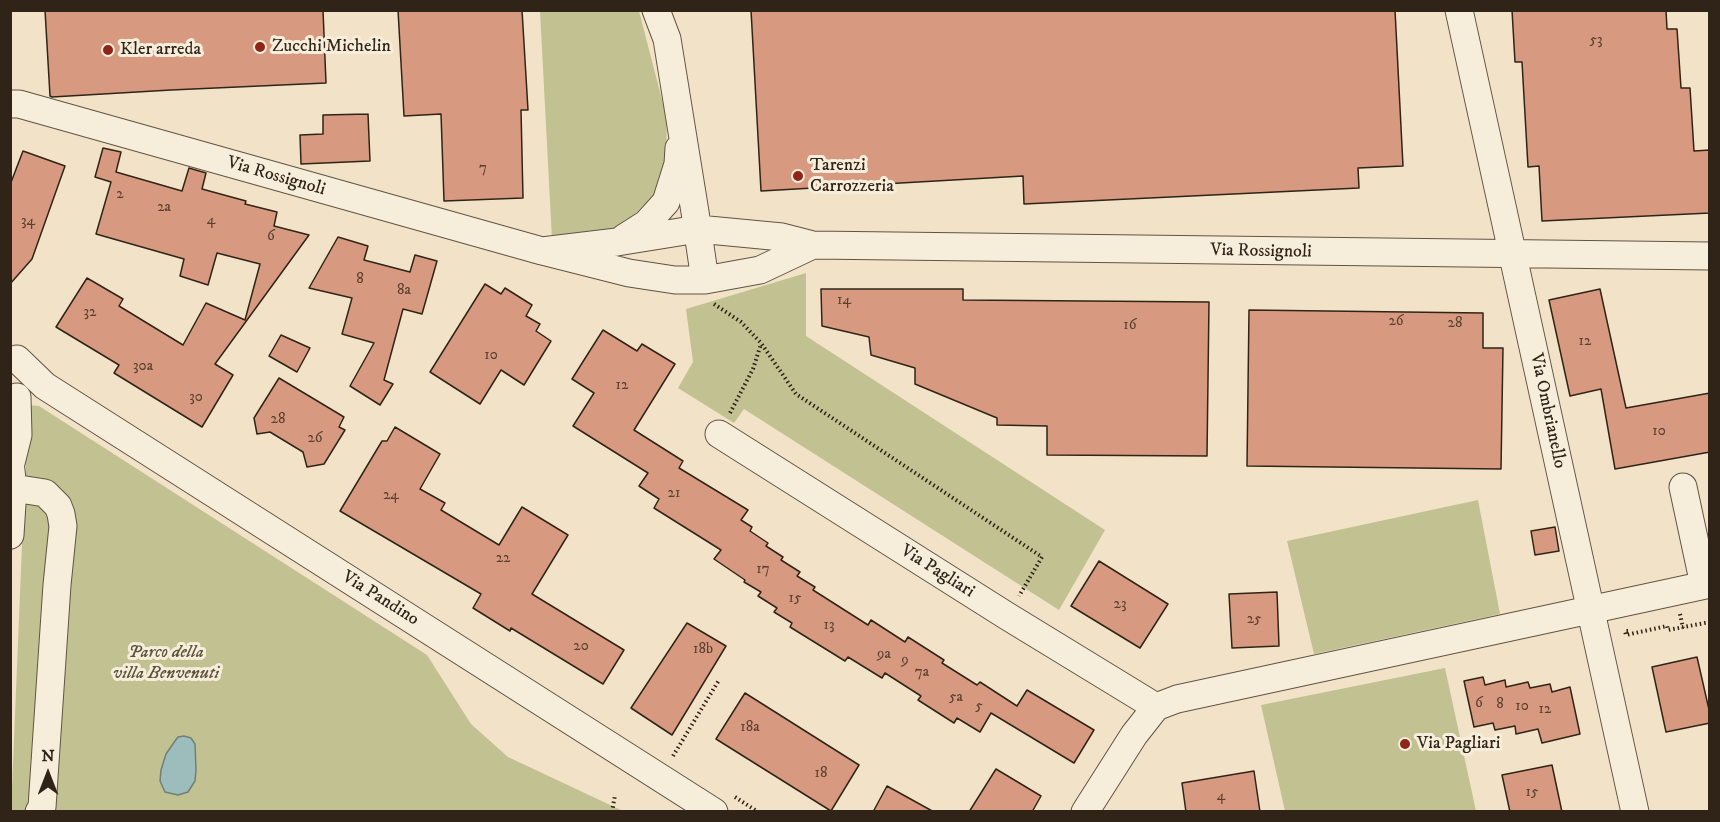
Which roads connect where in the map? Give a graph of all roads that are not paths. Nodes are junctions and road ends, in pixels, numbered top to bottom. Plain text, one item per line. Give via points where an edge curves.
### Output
1 (656, 10) edge
2 (669, 10) edge
3 (1459, 10) edge
4 (667, 39) junction
5 (10, 104) edge
6 (680, 120) junction
7 (698, 229) junction
8 (617, 242) junction
9 (813, 245) junction
10 (542, 251) junction
11 (1513, 255) junction
12 (1710, 256) edge
13 (705, 280) junction
14 (14, 357) edge
15 (24, 393) edge
16 (719, 434) road end
17 (11, 471) edge
18 (1683, 487) dead end
19 (10, 535) edge
20 (1707, 584) edge
21 (1591, 609) junction
22 (1156, 707) junction
23 (39, 812) edge
24 (714, 812) edge
25 (1085, 812) edge
26 (1635, 812) edge

1 - 4 street, Via Rossignoli
2 - 4 street, Via Rossignoli
3 - 11 street, Via Ombrianello
4 - 6 street, Via Rossignoli
5 - 10 street, Via Rossignoli
6 - 7 street, Via Rossignoli
6 - 8 street, Via Rossignoli via 678,164 666,202 646,224
7 - 8 street, Via Rossignoli
7 - 9 street, Via Rossignoli via 782,237
7 - 13 street
8 - 10 street, Via Rossignoli
9 - 11 street, Via Rossignoli
9 - 13 street, Via Rossignoli via 760,270
10 - 13 street, Via Rossignoli via 629,273
11 - 12 street, Via Rossignoli
11 - 21 street, Via Ombrianello
14 - 15 street, Via Pandino
15 - 17 street
15 - 24 street, Via Pandino
16 - 22 street, Via Pagliari
17 - 19 street
17 - 23 street via 58,506 63,526
18 - 20 street
20 - 21 street
21 - 22 street via 1177,699
21 - 26 street, Via Ombrianello
22 - 25 street

